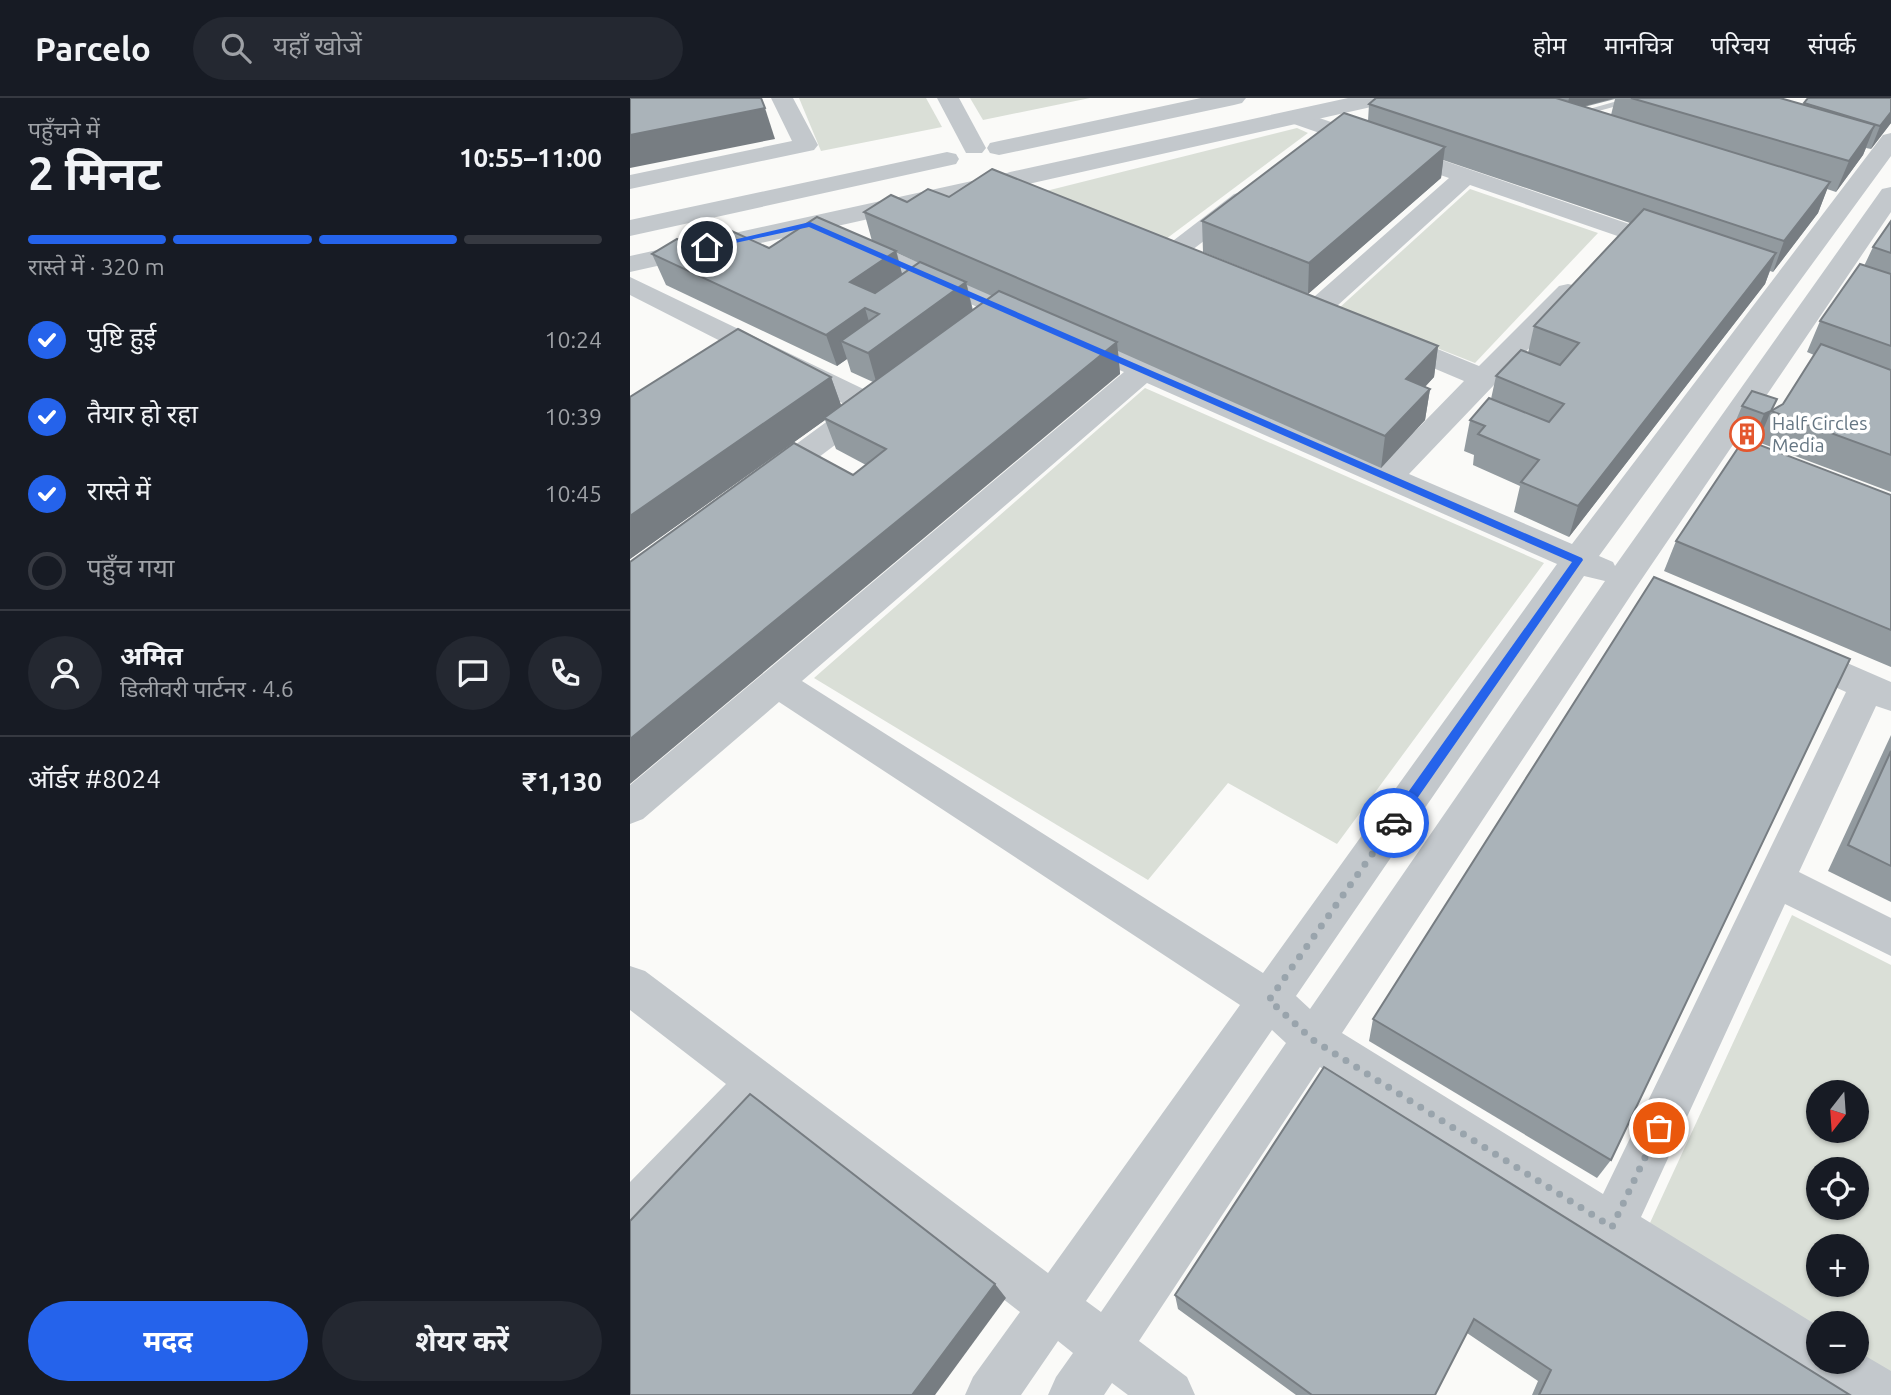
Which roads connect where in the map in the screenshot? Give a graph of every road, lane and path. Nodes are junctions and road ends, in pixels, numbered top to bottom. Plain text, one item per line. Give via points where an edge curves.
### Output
1 (782, 98) edge
2 (948, 98) edge
3 (1234, 98) edge
4 (1380, 98) edge
5 (1641, 98) edge
6 (1556, 116) joint
7 (1296, 117) junction
8 (1333, 130) junction
9 (1602, 131) edge
10 (1311, 146) edge
11 (986, 148) junction
12 (1879, 150) edge
13 (947, 159) junction
14 (1466, 176) junction
15 (630, 182) edge
16 (1007, 182) junction
17 (1259, 187) edge
18 (972, 188) junction
19 (1041, 198) edge
20 (1829, 201) junction
21 (1888, 204) edge
22 (810, 224) junction
23 (630, 228) edge
24 (1607, 251) junction
25 (1692, 254) edge
26 (1200, 263) edge
27 (630, 264) edge
28 (630, 285) edge
29 (1290, 299) edge
30 (1315, 310) junction
31 (1341, 320) edge
32 (1367, 331) edge
33 (1144, 370) junction
34 (1484, 379) junction
35 (1388, 477) junction
36 (750, 493) edge
37 (1578, 560) junction
38 (1635, 585) junction
39 (1770, 644) edge
40 (777, 683) junction
41 (1879, 692) edge
42 (630, 808) edge
43 (1776, 880) junction
44 (1891, 938) edge
45 (630, 985) edge
46 (1269, 1000) junction
47 (1313, 1040) junction
48 (758, 1082) junction
49 (630, 1216) edge
50 (1612, 1227) junction
51 (1053, 1307) junction
52 (1106, 1347) junction
53 (1806, 1348) edge
54 (1848, 1374) edge
55 (991, 1395) edge
56 (1074, 1395) edge
57 (1169, 1395) edge
58 (1882, 1395) edge

1 - 15 street via 806,145
2 - 11 street
3 - 11 street
4 - 7 street
5 - 6 lane
6 - 9 street
7 - 8 street
7 - 16 street
8 - 10 street
8 - 14 street
11 - 13 street
11 - 16 street via 1013,153 1020,161 1020,170
12 - 20 street
13 - 18 street via 942,166 944,178
13 - 23 street
14 - 24 street
14 - 30 street
16 - 18 street
16 - 19 street
17 - 26 street via 1162,247
18 - 22 street
20 - 21 street
20 - 37 street
21 - 38 street via 1842,286
22 - 27 street
22 - 33 street via 990,316
24 - 25 street
24 - 34 street
28 - 36 street via 733,350 880,397
29 - 30 street
30 - 31 street
32 - 34 street
33 - 35 street
33 - 40 street
34 - 35 street
35 - 37 street
37 - 38 street
37 - 46 street
38 - 47 street
39 - 41 street
40 - 42 street
40 - 46 street
41 - 43 street
43 - 44 street
43 - 50 street
45 - 48 street
46 - 47 street
46 - 51 street
47 - 50 street
47 - 52 street
48 - 49 street
48 - 51 street
50 - 53 street
51 - 52 street
51 - 55 street
52 - 56 street
52 - 57 street
54 - 58 street

